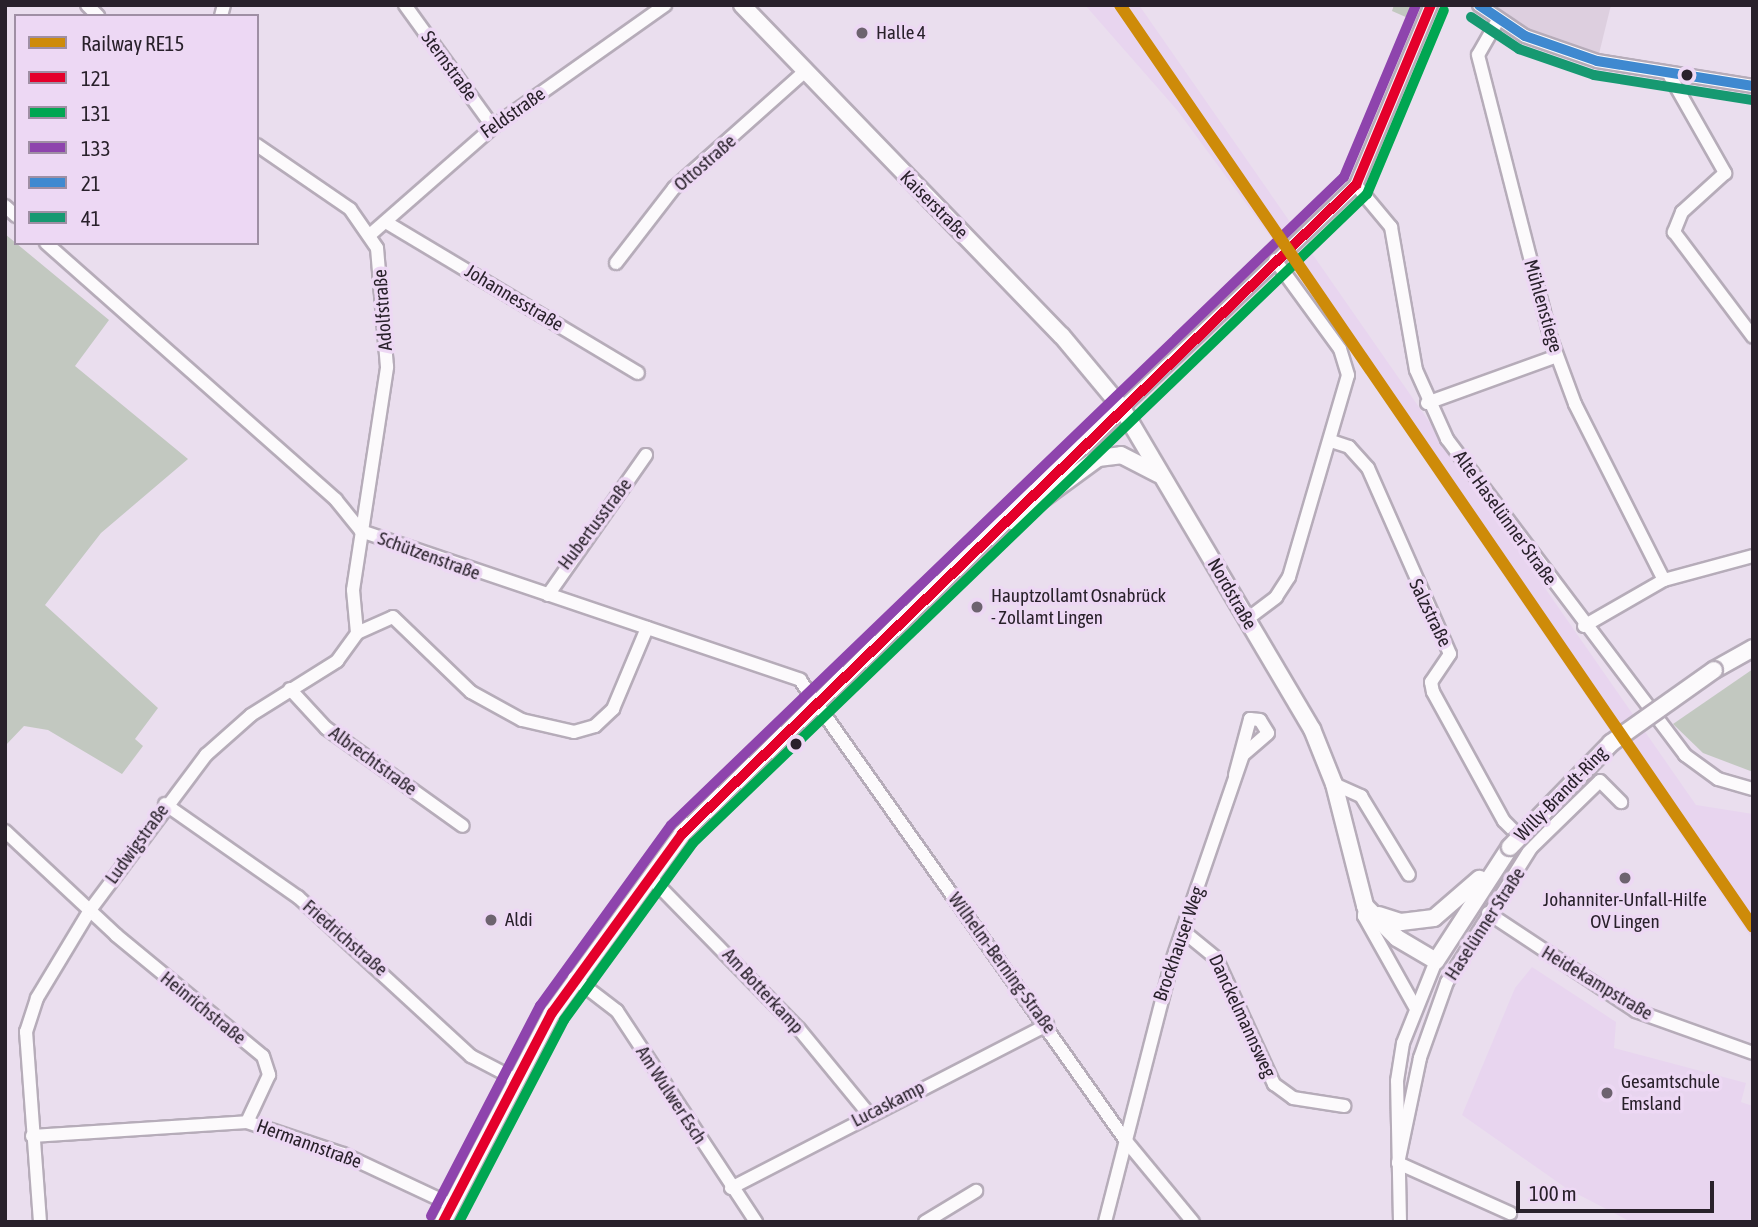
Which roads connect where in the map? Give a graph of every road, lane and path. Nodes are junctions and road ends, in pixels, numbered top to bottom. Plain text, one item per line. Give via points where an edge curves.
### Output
1 (405, 5) edge
2 (665, 5) edge
3 (742, 5) edge
4 (1431, 5) edge
5 (1479, 5) edge
6 (1498, 20) junction
7 (804, 72) junction
8 (1670, 76) junction
9 (1753, 86) edge
10 (492, 127) junction
11 (259, 146) edge
12 (1356, 185) junction
13 (389, 224) junction
14 (372, 233) junction
15 (48, 245) edge
16 (1275, 260) junction
17 (616, 263) dead end
18 (1753, 337) edge
19 (1557, 356) junction
20 (638, 373) dead end
21 (1427, 403) junction
22 (1122, 408) junction
23 (1331, 441) junction
24 (646, 455) dead end
25 (1178, 501) junction
26 (1003, 524) junction
27 (361, 531) junction
28 (1753, 556) edge
29 (1664, 580) junction
30 (548, 595) junction
31 (1246, 620) junction
32 (1584, 626) junction
33 (647, 628) junction
34 (357, 632) junction
35 (1751, 651) edge
36 (290, 689) junction
37 (815, 701) junction
38 (1235, 775) junction
39 (1334, 784) junction
40 (1753, 789) edge
41 (1621, 802) dead end
42 (166, 804) junction
43 (463, 825) dead end
44 (1511, 828) joint
45 (5, 831) edge
46 (1531, 848) junction
47 (1409, 875) dead end
48 (650, 877) junction
49 (1472, 893) junction
50 (1365, 906) junction
51 (90, 910) junction
52 (1488, 913) junction
53 (1183, 931) junction
54 (1436, 961) junction
55 (574, 978) junction
56 (1415, 1007) junction
57 (1047, 1025) junction
58 (1753, 1053) edge
59 (517, 1080) junction
60 (1343, 1106) dead end
61 (868, 1113) junction
62 (247, 1122) junction
63 (32, 1136) junction
64 (1126, 1141) junction
65 (1398, 1163) junction
66 (731, 1188) junction
67 (976, 1191) dead end
68 (452, 1205) junction
69 (1510, 1213) dead end
70 (40, 1222) edge
71 (443, 1222) edge
72 (756, 1222) edge
73 (925, 1222) edge
74 (1105, 1222) edge
75 (1193, 1222) edge
76 (1400, 1222) edge

1 - 10 street, Sternstraße
2 - 10 street, Feldstraße
3 - 7 main road, Kaiserstraße
4 - 12 street
5 - 6 street
6 - 8 street via 1597,61
6 - 19 street, Mühlenstiege via 1478,55 1481,74
7 - 17 street, Ottostraße via 674,188
7 - 22 main road, Kaiserstraße via 1062,335
8 - 9 street
8 - 18 street via 1725,173 1682,212 1674,232
10 - 13 street, Feldstraße via 422,184
11 - 14 street, Adolfstraße via 349,209
12 - 16 street
12 - 21 street, Alte Haselünner Straße via 1391,227 1404,321
13 - 14 street, Feldstraße
13 - 20 street, Johannesstraße
14 - 27 street, Adolfstraße via 382,272 387,368
15 - 27 street, Schützenstraße via 336,500
16 - 22 street
16 - 23 street via 1347,364
19 - 21 street
19 - 29 street, Mühlenstiege
21 - 32 street, Alte Haselünner Straße
22 - 25 main road, Nordstraße
22 - 26 main road
23 - 31 street via 1289,577 1276,597
23 - 44 street, Salzstraße via 1349,447 1368,468 1450,654 1431,682 1433,692
24 - 30 street, Hubertusstraße
25 - 26 main road via 1154,469 1111,454 1027,515
25 - 31 main road, Nordstraße
26 - 37 main road
27 - 30 street, Schützenstraße
27 - 34 street via 353,590
28 - 29 street
29 - 32 street
30 - 33 street, Schützenstraße
31 - 39 main road, Nordstraße via 1312,729
32 - 40 street, Alte Haselünner Straße via 1685,755 1718,779
33 - 34 street via 613,709 596,726 574,732 522,720 471,692 393,617
33 - 37 street, Schützenstraße via 786,673
34 - 36 street, Ludwigstraße via 337,661
35 - 49 main road, Willy-Brandt-Ring, bridge via 1714,670 1611,743
36 - 42 street, Ludwigstraße via 229,732
36 - 43 street, Albrechtstraße via 326,729
37 - 48 main road via 731,780
37 - 57 street, Wilhelm-Berning-Straße
38 - 38 street, Brockhauser Weg via 1243,755 1268,733 1260,720 1250,719
38 - 53 street, Brockhauser Weg
39 - 47 street via 1361,796
39 - 50 main road, Nordstraße
41 - 46 street, Haselünner Straße via 1600,781
42 - 51 street, Ludwigstraße
42 - 59 street, Friedrichstraße via 308,905 471,1056
44 - 46 street, Haselünner Straße
45 - 51 street, Heinrichstraße
46 - 52 street, Haselünner Straße
48 - 55 main road
48 - 61 street, Am Botterkamp via 799,1029
49 - 50 main road via 1447,912 1420,921 1386,919
49 - 54 main road, Willy-Brandt-Ring
50 - 54 main road via 1397,938
50 - 56 street via 1364,916
51 - 62 street, Heinrichstraße via 263,1056 269,1074
51 - 63 street, Ludwigstraße via 29,1013
52 - 58 street, Heidekampstraße via 1636,1011
52 - 65 street, Haselünner Straße via 1430,1023
53 - 60 street, Danckelmannsweg via 1216,958 1273,1084 1293,1098
53 - 64 street, Brockhauser Weg
54 - 56 street, Haselünner Straße
55 - 59 main road
55 - 66 street, Am Wulwer Esch via 617,1012
56 - 65 street, Haselünner Straße via 1397,1081
57 - 61 street, Lucaskamp
57 - 64 street, Wilhelm-Berning-Straße
59 - 68 main road
61 - 66 street, Lucaskamp
62 - 63 street, Hermannstraße
62 - 68 street, Hermannstraße via 343,1154
63 - 70 street, Ludwigstraße
64 - 74 street, Brockhauser Weg
64 - 75 street, Wilhelm-Berning-Straße
65 - 69 street
65 - 76 street, Haselünner Straße
66 - 72 street, Am Wulwer Esch
67 - 73 street
68 - 71 main road

